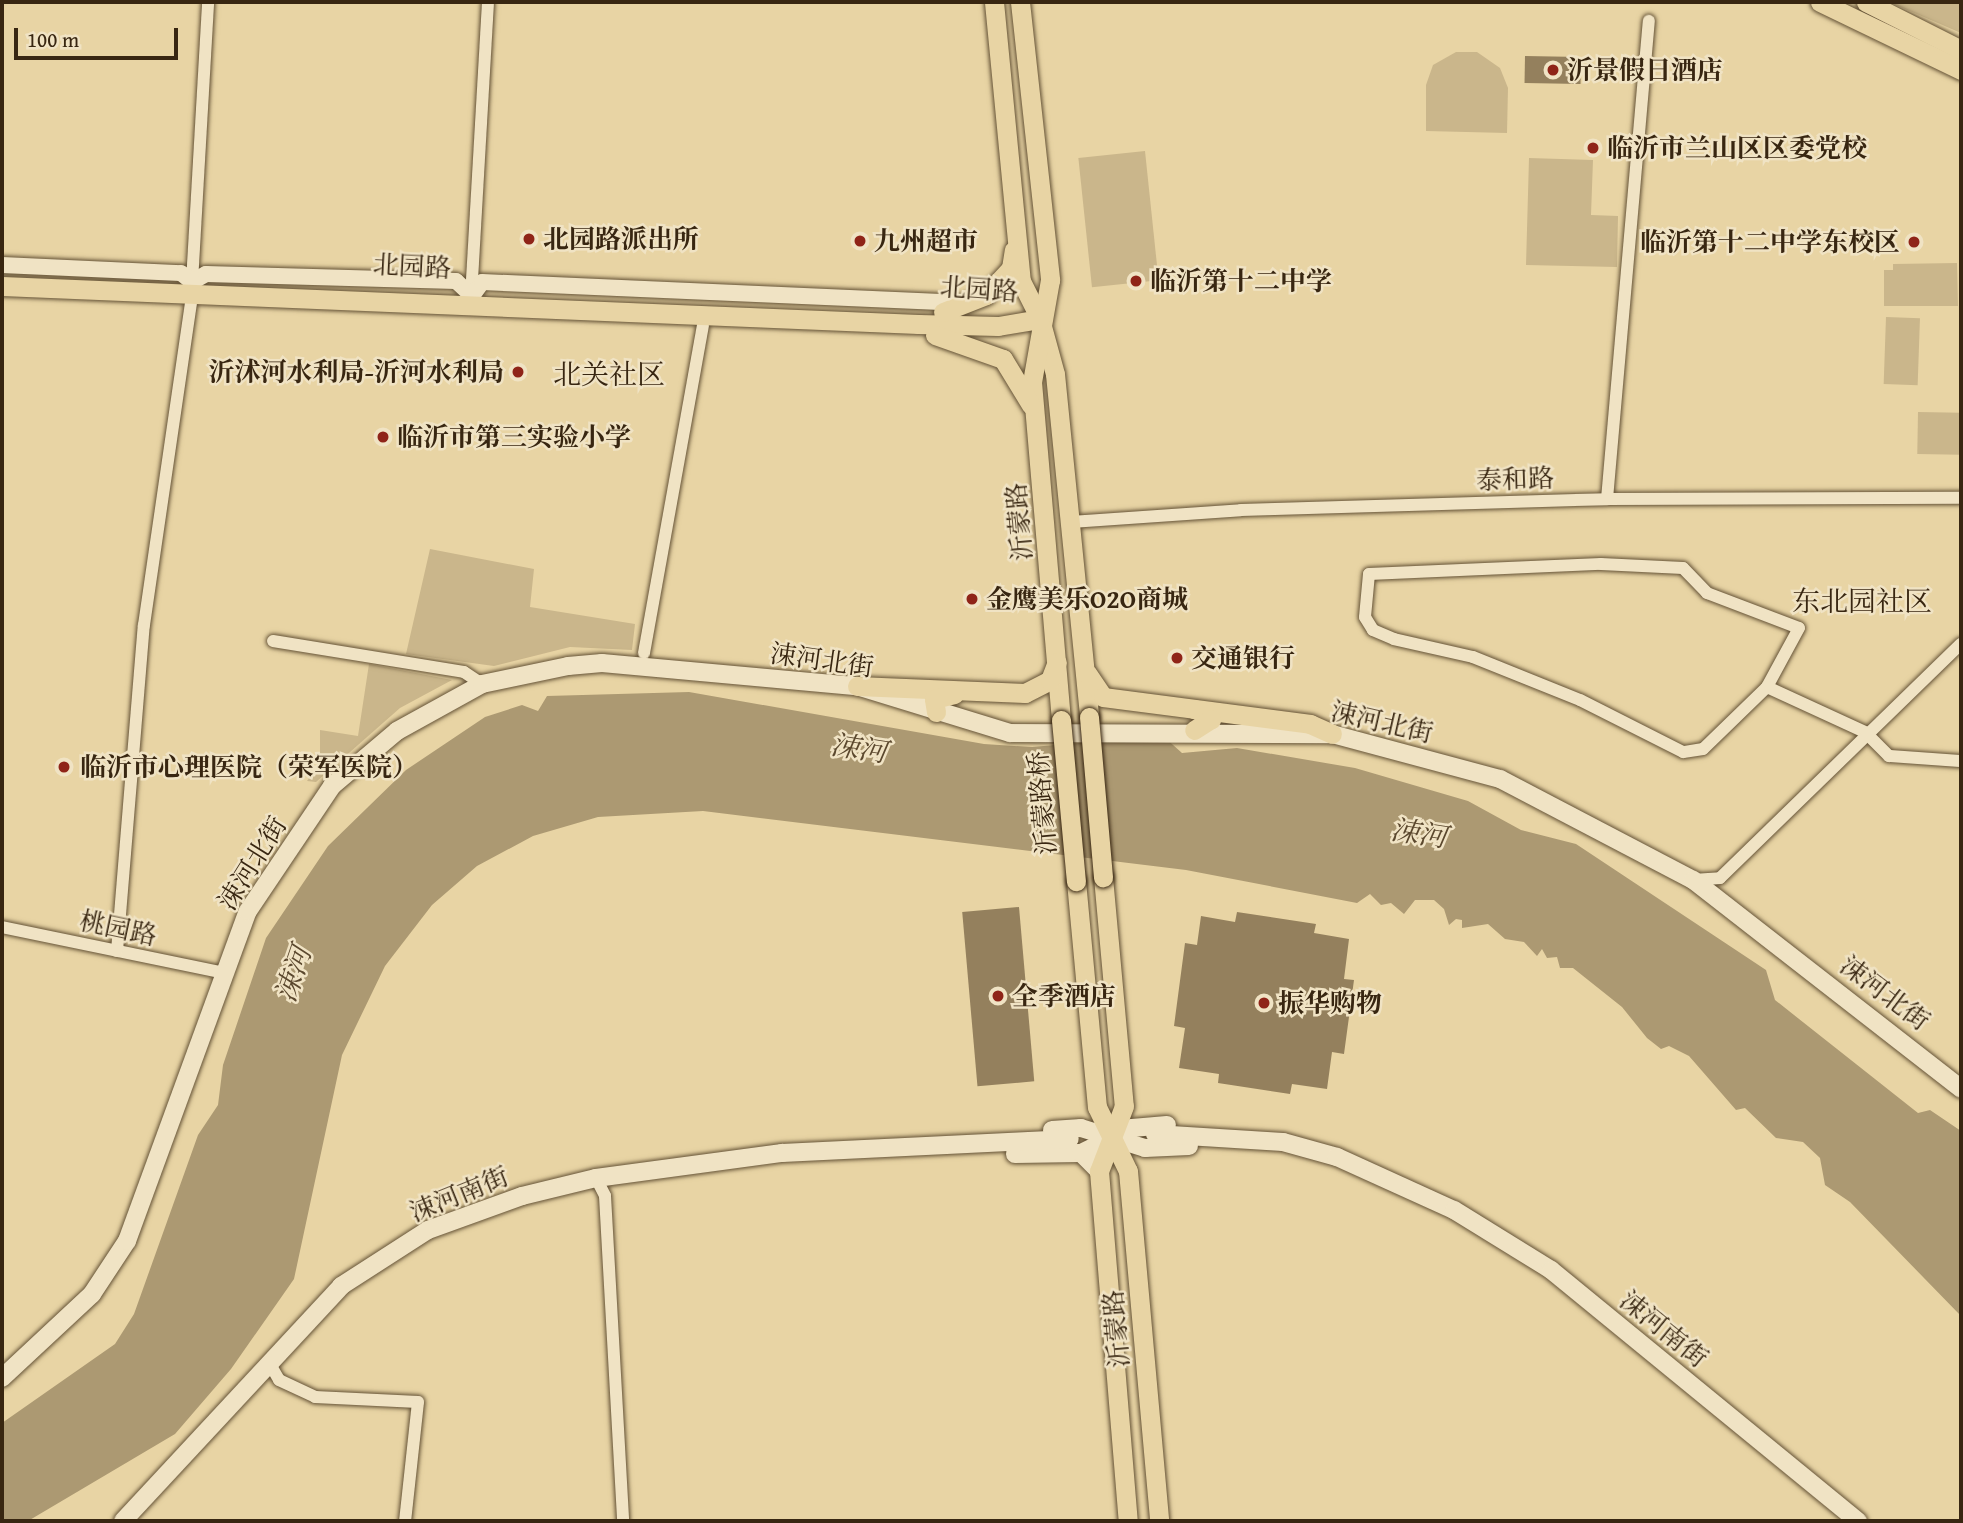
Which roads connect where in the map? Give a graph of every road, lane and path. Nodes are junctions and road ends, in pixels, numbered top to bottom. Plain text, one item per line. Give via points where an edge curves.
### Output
1 (208, 2) edge
2 (488, 2) edge
3 (994, 2) edge
4 (1020, 2) edge
5 (1820, 2) edge
6 (1866, 2) edge
7 (1649, 21) dead end
8 (1961, 50) edge
9 (1961, 70) edge
10 (1016, 239) junction
11 (2, 265) edge
12 (2, 274) edge
13 (2, 286) edge
14 (192, 294) junction
15 (2, 296) edge
16 (471, 302) junction
17 (970, 303) junction
18 (943, 312) junction
19 (1040, 319) junction
20 (751, 322) junction
21 (703, 325) junction
22 (1035, 412) junction
23 (1961, 498) edge
24 (1607, 499) junction
25 (1071, 522) junction
26 (273, 641) dead end
27 (1961, 644) edge
28 (644, 653) dead end
29 (1058, 661) junction
30 (1084, 666) junction
31 (482, 684) junction
32 (856, 686) junction
33 (1767, 687) junction
34 (936, 712) junction
35 (1089, 717) junction
36 (1061, 720) junction
37 (1194, 730) junction
38 (1332, 734) junction
39 (1869, 734) junction
40 (1961, 761) edge
41 (1103, 877) joint
42 (1720, 878) junction
43 (1693, 880) junction
44 (1076, 881) joint
45 (1728, 906) junction
46 (2, 927) edge
47 (117, 951) junction
48 (224, 973) junction
49 (1961, 1089) edge
50 (1124, 1106) junction
51 (1112, 1136) junction
52 (1148, 1136) junction
53 (883, 1146) junction
54 (1076, 1146) junction
55 (1099, 1171) junction
56 (1128, 1171) junction
57 (596, 1178) junction
58 (271, 1366) junction
59 (2, 1378) edge
60 (123, 1521) edge
61 (405, 1521) edge
62 (623, 1521) edge
63 (1128, 1521) edge
64 (1159, 1521) edge
65 (1858, 1521) edge

1 - 14 street
2 - 16 street
3 - 10 main road, 沂蒙路
4 - 19 main road, 沂蒙路 via 1050,280
5 - 9 main road
6 - 8 main road
7 - 24 street
10 - 17 main road via 1011,268
10 - 19 main road, 沂蒙路 via 1021,281
11 - 14 street via 181,273
12 - 14 main road, 北园路
13 - 14 main road, 北园路
14 - 15 street
14 - 16 main road, 北园路
14 - 21 street
14 - 47 street via 144,625
16 - 17 street via 482,282
16 - 18 main road, 北园路
16 - 20 main road, 北园路
17 - 18 main road
18 - 19 main road, 北园路
19 - 20 main road, 北园路 via 998,326
19 - 22 main road, 沂蒙路 via 1032,383
19 - 25 main road, 沂蒙路 via 1055,374
20 - 21 street
20 - 22 main road via 948,335 1003,359
21 - 28 street
22 - 29 main road, 沂蒙路
23 - 24 street, 泰和路
24 - 25 street, 泰和路 via 1241,510
25 - 30 main road, 沂蒙路
26 - 31 street via 464,672
27 - 39 street
29 - 32 main road via 1051,680 1025,693
29 - 36 main road, 沂蒙路
30 - 35 main road, 沂蒙路
30 - 38 main road via 1102,696 1310,724
31 - 32 main road, 涑河北街 via 602,663
31 - 48 main road, 涑河北街 via 397,731 332,786 248,911
32 - 34 main road, 涑河北街
33 - 33 street via 1799,628 1707,593 1683,568 1601,564 1369,574 1365,617 1373,630 1473,657 1580,700 1683,752 1703,749
33 - 39 street
34 - 36 main road via 932,703 941,694 1045,697
34 - 37 main road, 涑河北街 via 1010,733
35 - 37 main road via 1112,703 1208,712 1211,719
35 - 41 main road, 沂蒙路桥, bridge
36 - 44 main road, 沂蒙路桥, bridge
37 - 38 main road, 涑河北街
38 - 43 main road, 涑河北街 via 1500,779
39 - 40 street via 1889,756
39 - 42 street
41 - 50 main road, 沂蒙路
42 - 43 street
42 - 45 street
43 - 45 main road, 涑河北街
44 - 51 main road, 沂蒙路 via 1097,1107
45 - 49 main road, 涑河北街
46 - 47 street, 桃园路
47 - 48 street, 桃园路
48 - 59 main road, 涑河北街 via 127,1241 92,1294
50 - 51 main road, 沂蒙路
50 - 52 main road
51 - 52 main road
51 - 53 main road via 1081,1128 915,1133
51 - 54 main road
51 - 55 main road, 沂蒙路
51 - 56 main road, 沂蒙路
52 - 56 main road
52 - 65 main road, 涑河南街 via 1283,1142 1337,1157 1424,1197 1551,1270
53 - 54 main road, 涑河南街
53 - 54 main road via 918,1154
53 - 57 main road, 涑河南街
54 - 55 main road
55 - 63 main road, 沂蒙路
56 - 64 main road, 沂蒙路
57 - 58 main road, 涑河南街 via 522,1196 428,1230 341,1286
57 - 62 street via 605,1196
58 - 60 main road, 涑河南街
58 - 61 street via 279,1380 316,1397 418,1402

